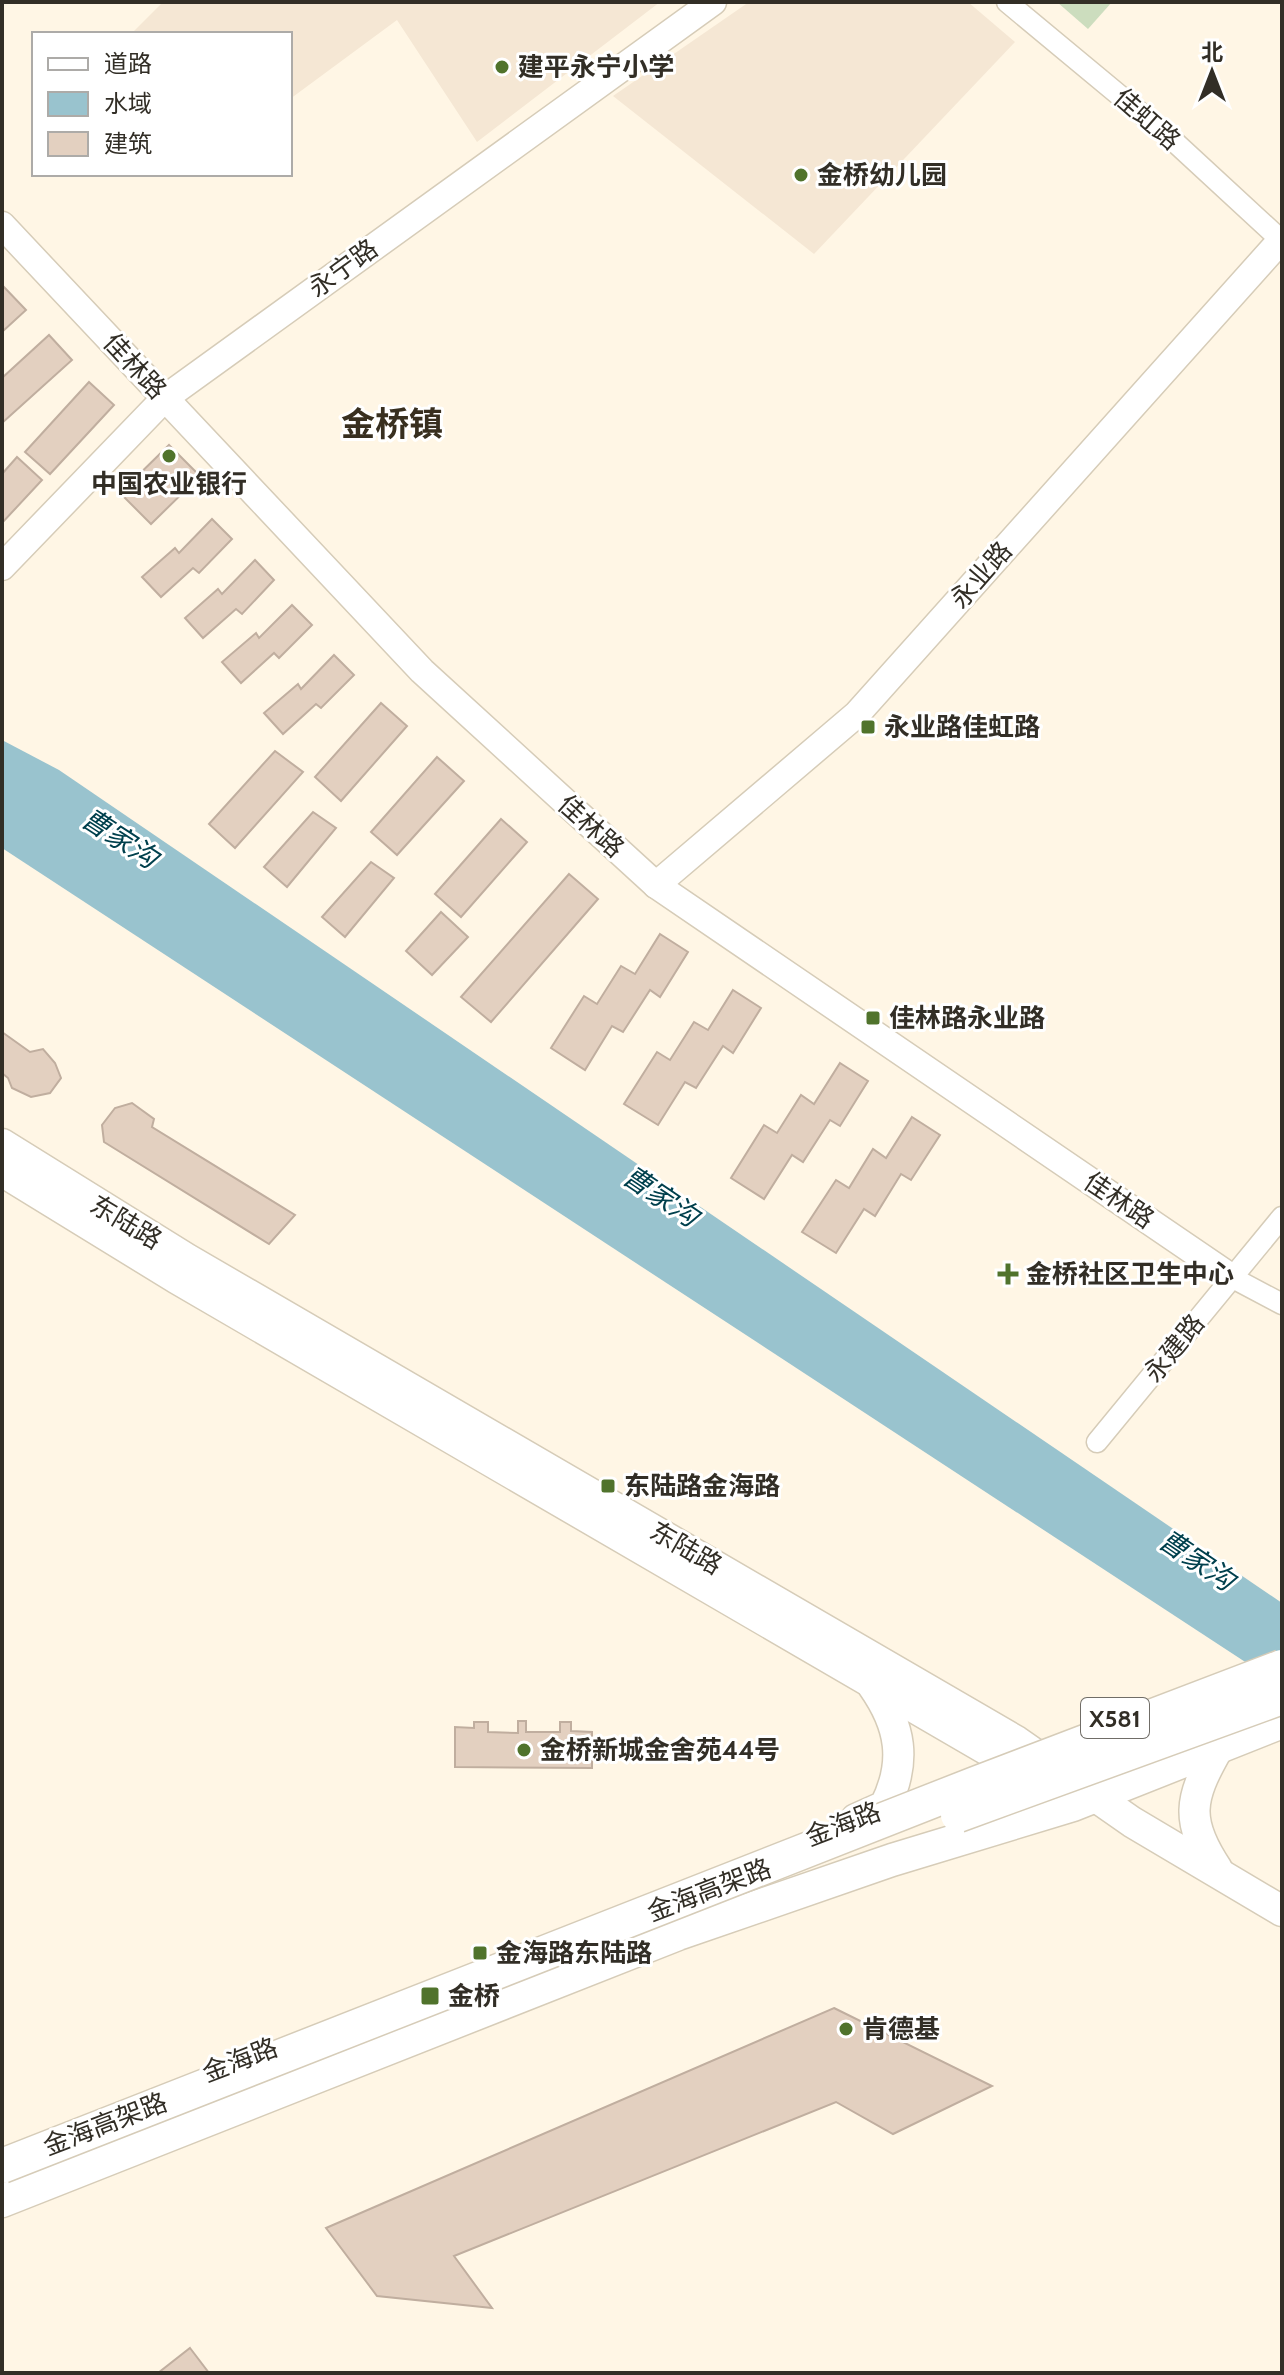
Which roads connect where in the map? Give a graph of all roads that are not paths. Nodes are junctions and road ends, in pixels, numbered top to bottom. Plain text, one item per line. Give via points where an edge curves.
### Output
1 (713, 2) edge
2 (1007, 2) edge
3 (2, 225) edge
4 (1282, 240) edge
5 (165, 398) junction
6 (2, 567) edge
7 (656, 885) junction
8 (2, 1144) edge
9 (2, 1171) edge
10 (1282, 1217) edge
11 (1231, 1277) junction
12 (1282, 1304) edge
13 (1097, 1442) dead end
14 (1282, 1652) edge
15 (1282, 1667) edge
16 (870, 1681) junction
17 (1282, 1697) edge
18 (1282, 1708) edge
19 (1270, 1727) edge
20 (1217, 1750) junction
21 (1006, 1761) junction
22 (1085, 1801) junction
23 (855, 1836) junction
24 (1220, 1874) junction
25 (1282, 1911) edge
26 (1282, 1926) edge
27 (2, 2152) edge
28 (2, 2166) edge
29 (2, 2183) edge
30 (2, 2201) edge

1 - 5 street, 永宁路
2 - 4 street, 佳虹路 via 1166,134
3 - 5 street, 佳林路
4 - 7 street, 永业路 via 857,714
5 - 6 street, 永宁路
5 - 7 street, 佳林路 via 422,671
7 - 11 street, 佳林路
8 - 21 main road, 东陆路
9 - 16 main road, 东陆路 via 176,1278
10 - 11 street, 永建路
11 - 12 street, 佳林路
11 - 13 street, 永建路
14 - 21 main road, 金海路 / X581
15 - 28 highway, 金海高架路, bridge
16 - 21 main road, 东陆路
16 - 23 main road via 893,1719 898,1762 885,1806
17 - 23 highway, 金海高架路, bridge
18 - 23 highway, bridge
19 - 20 main road, 金海路 / X581
20 - 22 main road, 金海路 / X581
20 - 24 main road via 1198,1788 1194,1817 1200,1844
21 - 22 main road, 东陆路
21 - 23 main road, 金海路 / X581
22 - 24 main road, 东陆路
22 - 26 main road, 东陆路 via 1099,1818
22 - 30 main road, 金海路 / X581 via 678,1934
23 - 27 main road, 金海路 / X581 via 484,1966
23 - 29 highway, 金海高架路
24 - 25 main road, 东陆路

